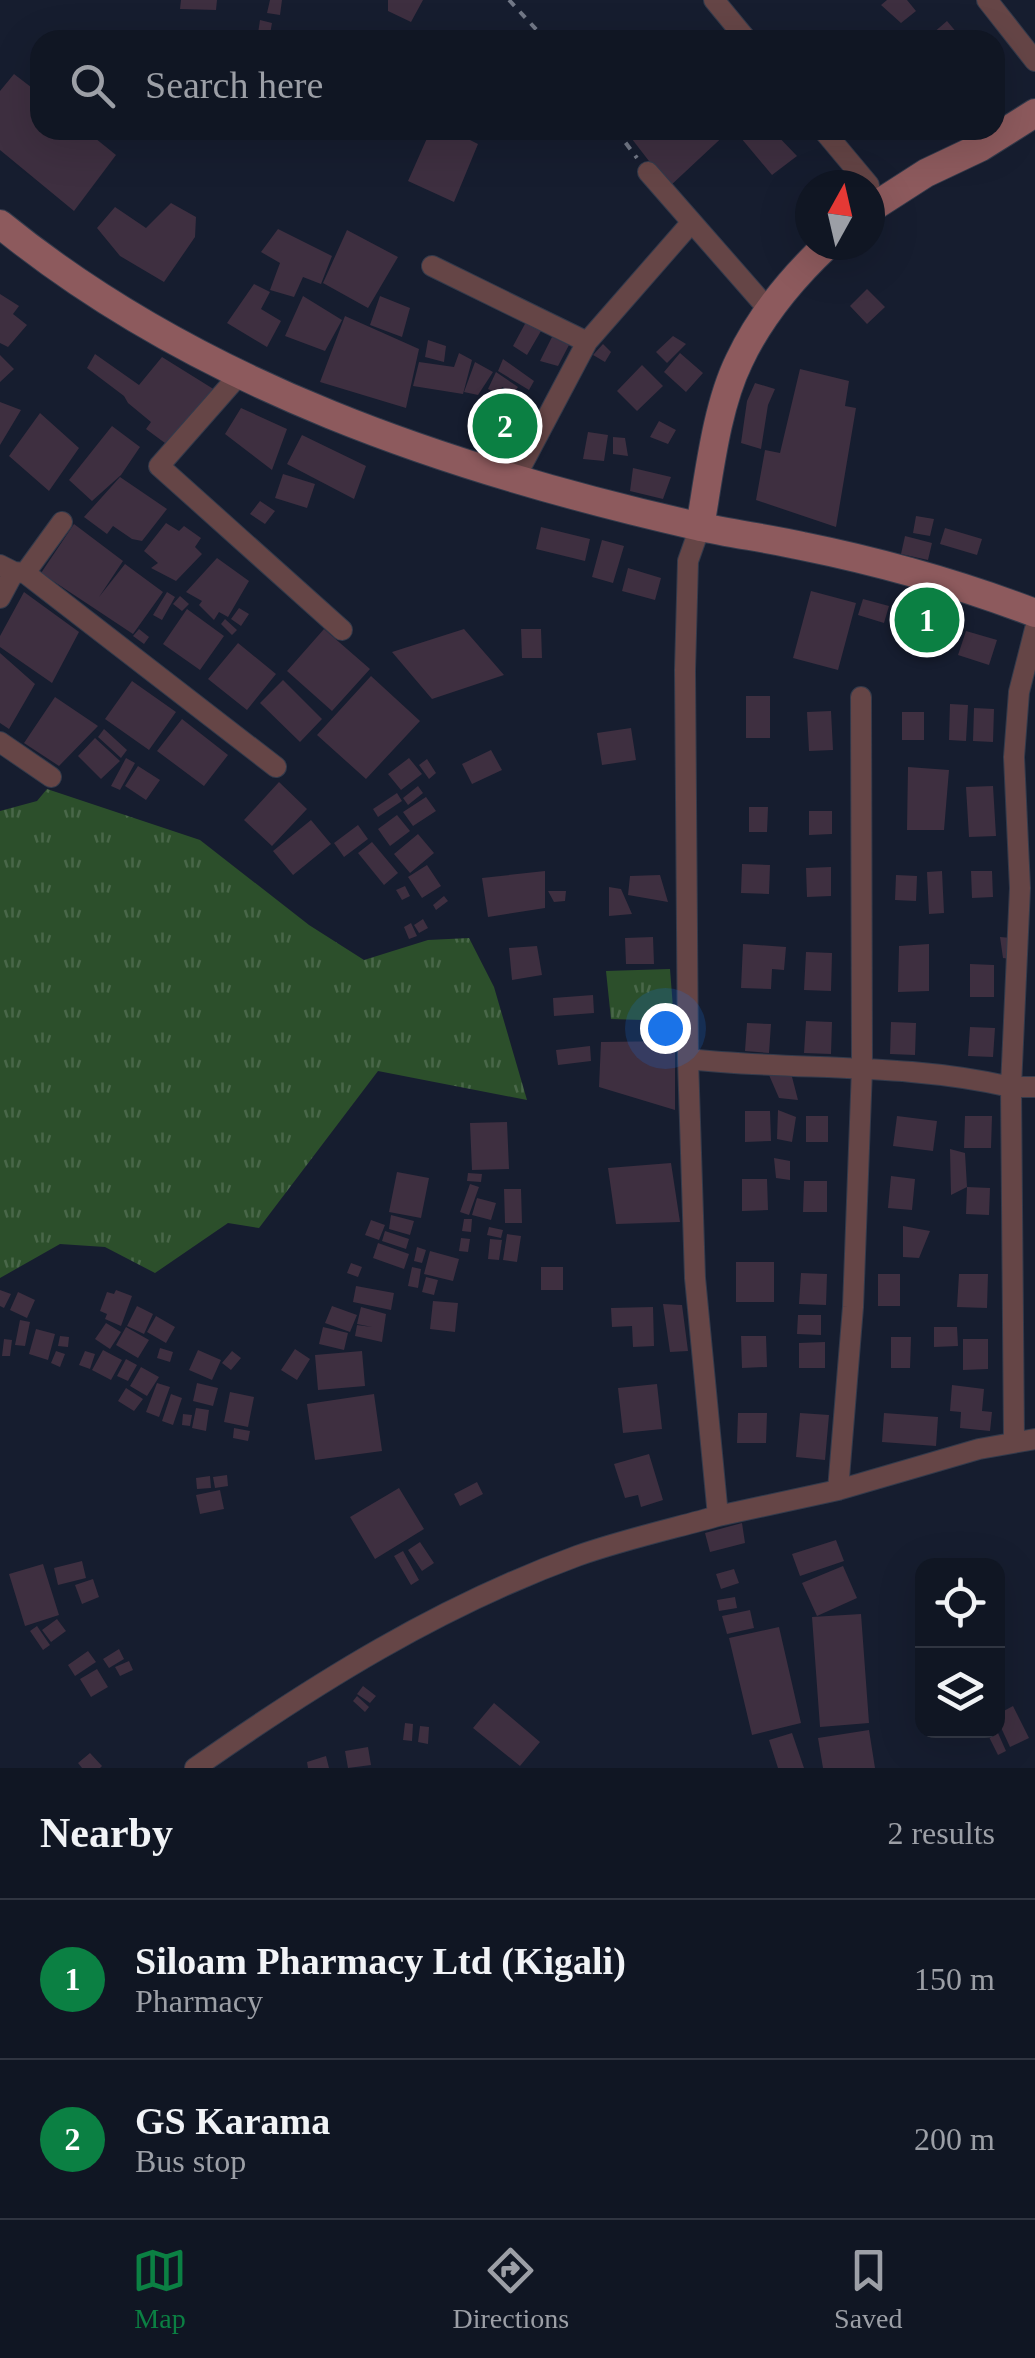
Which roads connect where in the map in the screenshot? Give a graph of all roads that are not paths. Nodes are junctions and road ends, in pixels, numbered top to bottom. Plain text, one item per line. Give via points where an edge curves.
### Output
1 (714, 0) edge
2 (995, 3) edge
3 (740, 30) edge
4 (1035, 61) edge
5 (1035, 113) edge
6 (1005, 132) edge
7 (831, 140) edge
8 (993, 140) edge
9 (854, 170) edge
10 (648, 172) road end
11 (885, 190) edge
12 (690, 223) junction
13 (0, 224) edge
14 (811, 260) edge
15 (432, 266) dead end
16 (768, 309) junction
17 (587, 342) junction
18 (240, 374) junction
19 (514, 480) junction
20 (62, 522) dead end
21 (700, 527) junction
22 (13, 570) edge
23 (0, 598) edge
24 (1035, 613) edge
25 (1035, 629) edge
26 (342, 630) dead end
27 (862, 697) dead end
28 (0, 742) edge
29 (276, 767) dead end
30 (52, 777) dead end
31 (688, 1059) junction
32 (862, 1068) junction
33 (1011, 1087) junction
34 (1035, 1087) edge
35 (1025, 1440) edge
36 (838, 1490) junction
37 (718, 1516) junction
38 (196, 1768) edge

1 - 3 street
2 - 4 street
5 - 6 main road
7 - 9 street
8 - 11 main road
10 - 12 street
12 - 16 street
12 - 17 street
13 - 18 main road via 139,322
14 - 16 main road
15 - 17 street
16 - 21 main road via 738,363
17 - 19 street
18 - 19 main road
18 - 26 street via 159,466
19 - 21 main road
20 - 22 street
21 - 24 main road via 910,572
21 - 31 street via 688,561 685,670
22 - 23 street
22 - 29 street
25 - 33 street via 1018,692 1014,757 1020,888
27 - 32 street
28 - 30 street
31 - 32 street
31 - 37 street via 695,1278
32 - 33 street
32 - 36 street via 854,1306
33 - 34 street
33 - 35 street
35 - 36 street
36 - 37 street
37 - 38 street via 580,1555 442,1614 286,1704

